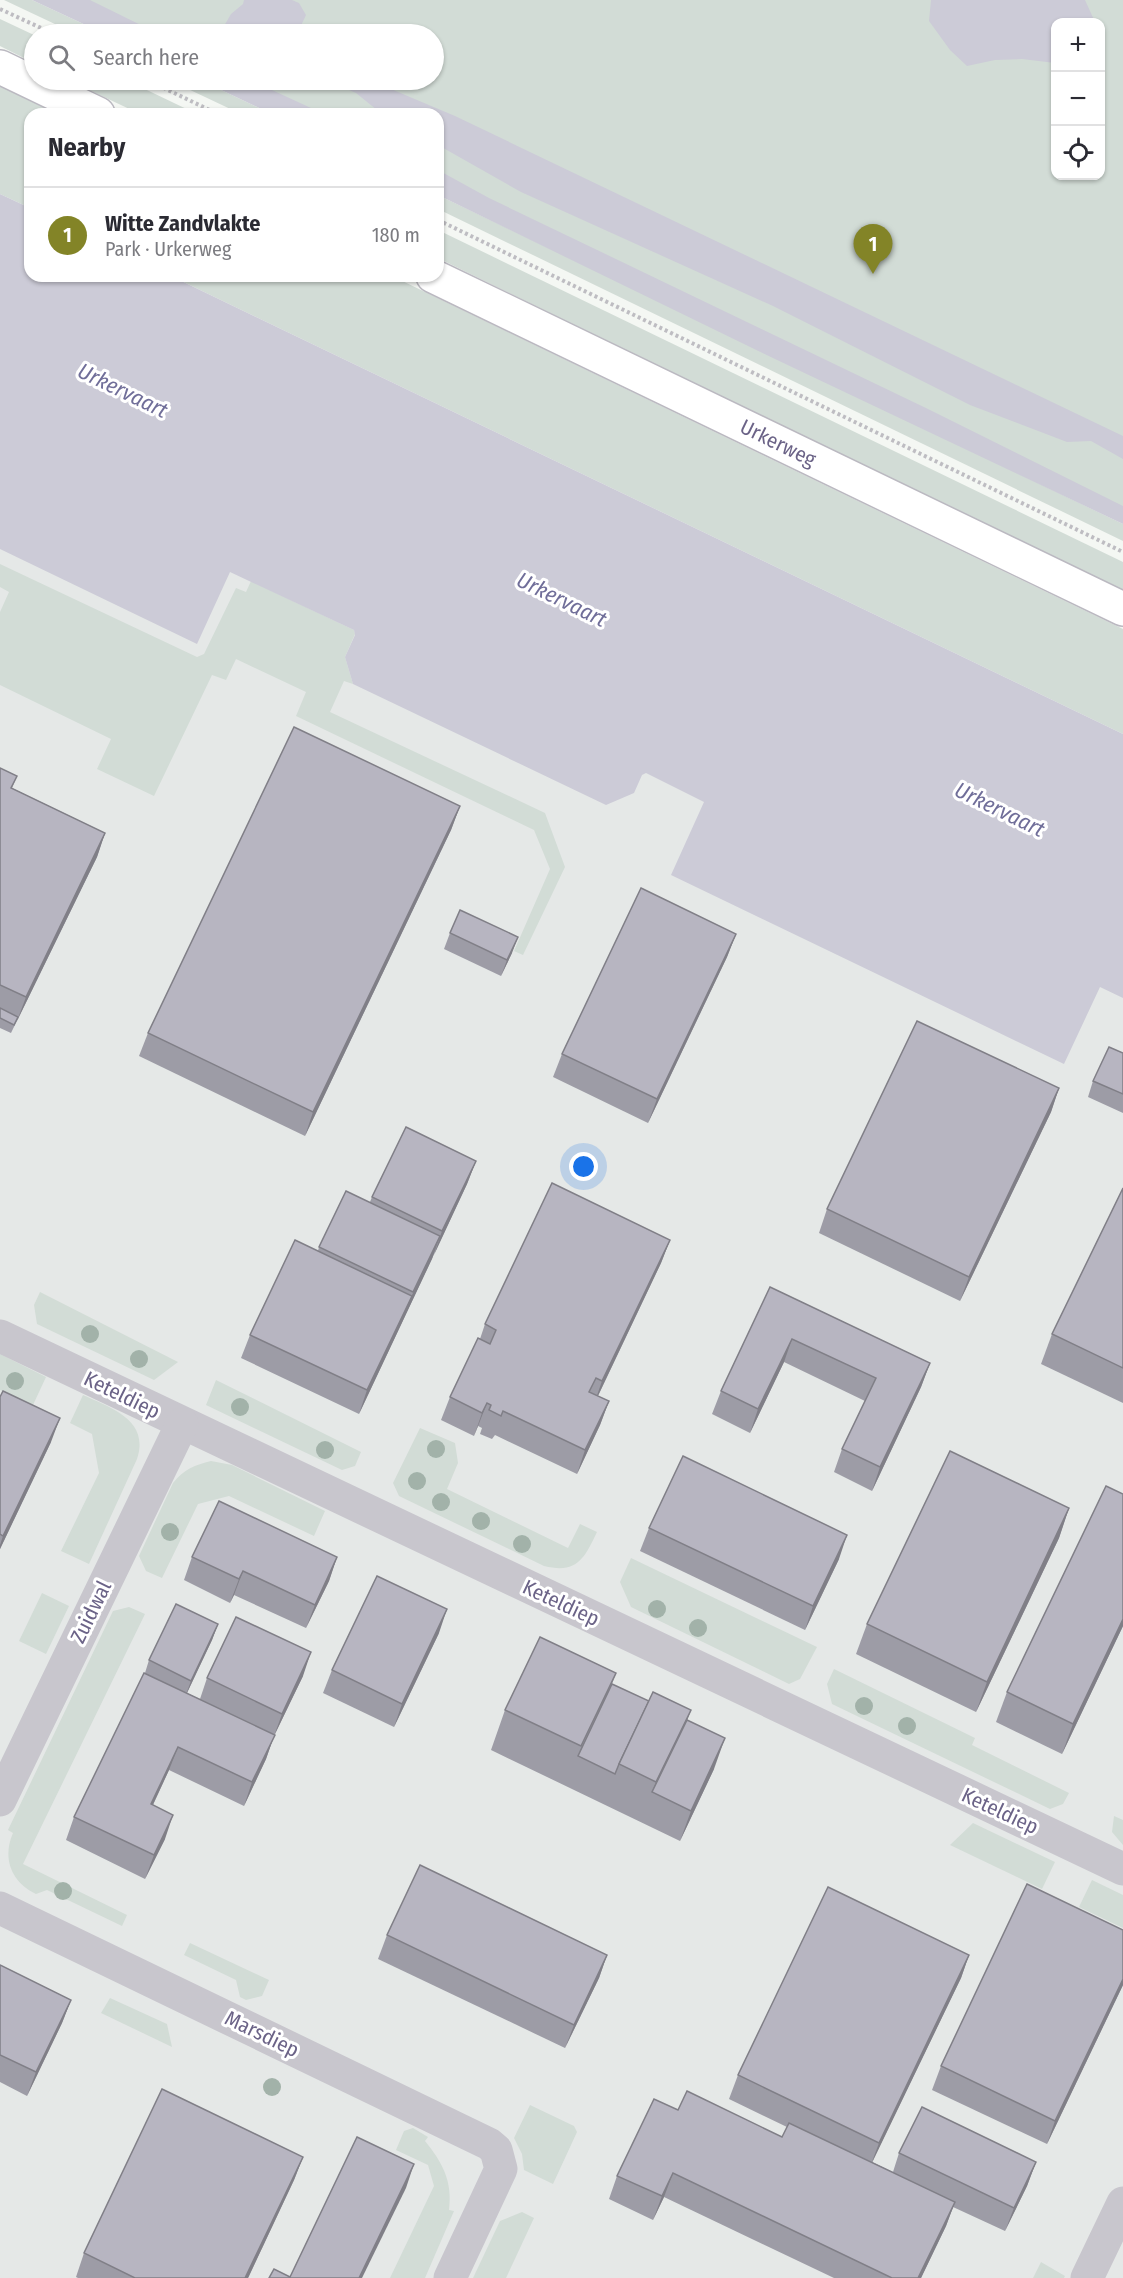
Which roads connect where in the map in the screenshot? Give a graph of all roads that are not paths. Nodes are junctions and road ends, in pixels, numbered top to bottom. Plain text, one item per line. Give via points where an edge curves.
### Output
1 (0, 67) edge
2 (24, 79) edge
3 (48, 90) edge
4 (85, 108) edge
5 (444, 281) edge
6 (1123, 609) edge
7 (0, 1336) edge
8 (182, 1424) junction
9 (0, 1800) edge
10 (1123, 1869) edge
11 (0, 1908) edge
12 (1123, 2204) edge
13 (450, 2278) edge
14 (1087, 2278) edge

1 - 2 main road
3 - 4 main road
5 - 6 main road, Urkerweg
7 - 8 street, Keteldiep
8 - 9 street, Zuidwal
8 - 10 street, Keteldiep
11 - 13 street, Marsdiep via 489,2144 496,2150 501,2169
12 - 14 street

